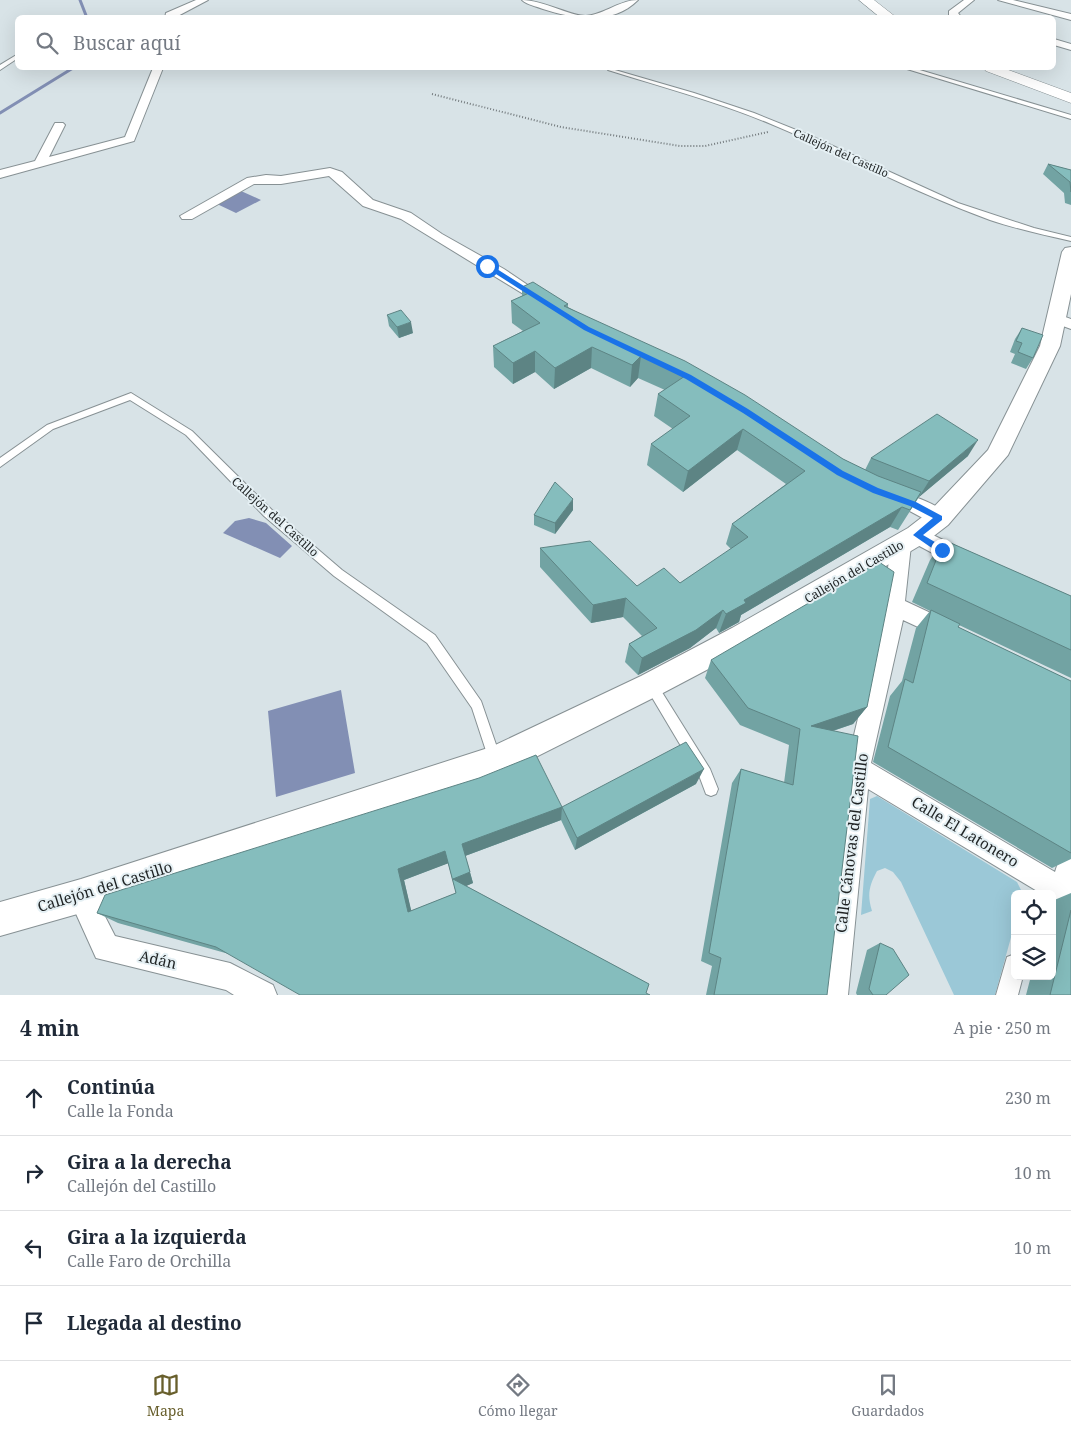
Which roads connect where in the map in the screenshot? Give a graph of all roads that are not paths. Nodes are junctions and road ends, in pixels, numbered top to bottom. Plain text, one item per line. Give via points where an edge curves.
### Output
1 (204, 0) edge
2 (526, 0) edge
3 (634, 0) edge
4 (865, 0) edge
5 (970, 0) edge
6 (1002, 0) edge
7 (1050, 12) edge
8 (170, 15) edge
9 (572, 15) edge
10 (604, 15) edge
11 (888, 15) edge
12 (954, 15) edge
13 (1071, 17) edge
14 (1056, 42) edge
15 (1071, 46) edge
16 (15, 57) edge
17 (0, 68) edge
18 (157, 70) edge
19 (613, 70) edge
20 (915, 70) edge
21 (996, 70) edge
22 (1071, 98) edge
23 (1071, 117) edge
24 (59, 125) dead end
25 (40, 163) junction
26 (0, 174) edge
27 (187, 216) dead end
28 (1070, 253) edge
29 (556, 308) edge
30 (1064, 322) edge
31 (0, 463) edge
32 (875, 490) edge
33 (939, 518) junction
34 (909, 540) junction
35 (977, 566) edge
36 (894, 606) junction
37 (965, 640) edge
38 (651, 685) junction
39 (496, 761) junction
40 (858, 769) junction
41 (711, 789) dead end
42 (1071, 859) edge
43 (1035, 885) edge
44 (1067, 894) edge
45 (81, 896) junction
46 (0, 919) edge
47 (1012, 980) edge
48 (1010, 994) edge
49 (263, 995) edge
50 (834, 995) edge

1 - 8 street
2 - 9 street
3 - 10 street
4 - 11 main road
5 - 12 street via 952,13
6 - 7 street
7 - 13 street
14 - 15 street
16 - 17 lane
18 - 25 street via 130,139
19 - 28 lane, Callejón del Castillo via 783,127 992,218 1033,232
20 - 23 lane
21 - 22 main road
24 - 25 street
25 - 26 street
27 - 29 street via 251,182 330,172 338,174 368,204 406,216
28 - 30 street, Callejón del Castillo
30 - 33 street, Callejón del Castillo via 997,455
31 - 39 lane, Callejón del Castillo via 50,427 131,396 190,433 268,513 338,573 431,638 477,705
32 - 33 street
33 - 34 street, Callejón del Castillo
34 - 35 street
34 - 36 street, Calle Cánovas del Castillo
34 - 38 street, Callejón del Castillo via 742,637
36 - 37 street
36 - 40 street, Calle Cánovas del Castillo
38 - 39 street, Callejón del Castillo
38 - 41 lane
39 - 45 street, Callejón del Castillo
40 - 43 street, Calle El Latonero
40 - 50 street, Calle Cánovas del Castillo
42 - 44 street
43 - 44 street, Calle El Latonero
45 - 46 street, Callejón del Castillo
45 - 49 street, Adán via 106,948 230,976
47 - 48 street

